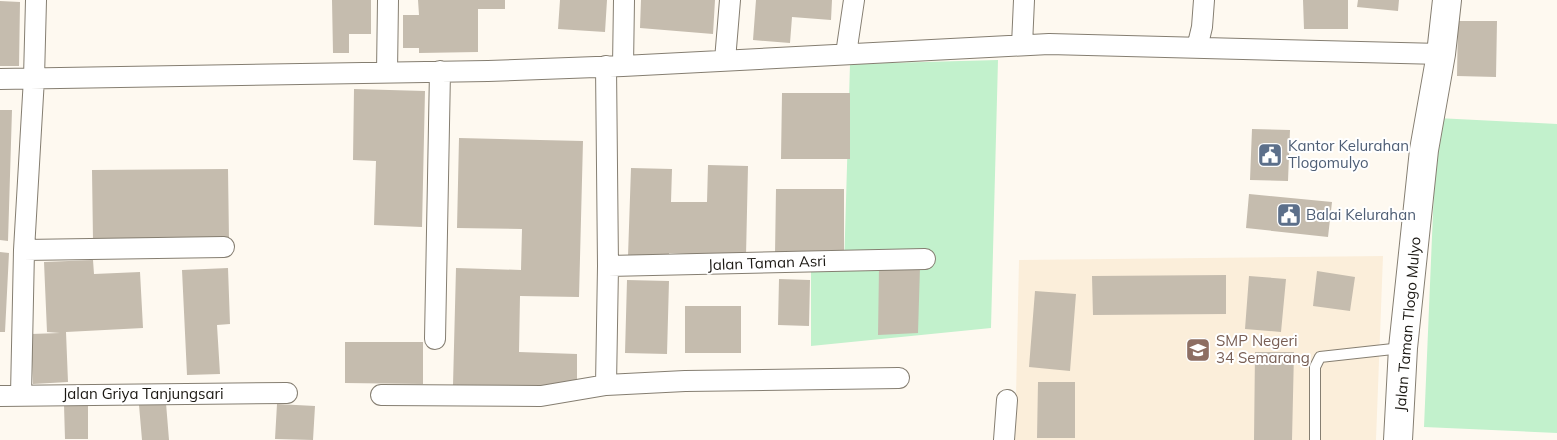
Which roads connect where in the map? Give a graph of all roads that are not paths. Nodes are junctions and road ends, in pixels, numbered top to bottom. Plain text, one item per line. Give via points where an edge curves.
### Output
1 (36, 0) edge
2 (388, 0) edge
3 (624, 0) edge
4 (730, 0) edge
5 (854, 0) edge
6 (1024, 0) edge
7 (1204, 0) edge
8 (1447, 0) edge
9 (1022, 45) junction
10 (1198, 48) junction
11 (846, 54) junction
12 (1441, 54) junction
13 (725, 60) junction
14 (615, 66) junction
15 (440, 71) junction
16 (388, 72) junction
17 (34, 78) junction
18 (0, 79) edge
19 (224, 247) dead end
20 (24, 250) junction
21 (925, 259) dead end
22 (608, 266) junction
23 (435, 340) dead end
24 (1403, 348) junction
25 (899, 378) dead end
26 (606, 385) junction
27 (286, 394) dead end
28 (21, 395) junction
29 (381, 395) dead end
30 (0, 396) edge
31 (1007, 400) dead end
32 (1004, 440) edge
33 (1315, 440) edge
34 (1398, 440) edge

1 - 17 street
2 - 16 street
3 - 14 street
4 - 13 street
5 - 11 street
6 - 9 street
7 - 10 street
8 - 12 street, Jalan Taman Tlogo Mulyo
9 - 10 street
9 - 11 street
10 - 12 street
11 - 13 street
12 - 24 street, Jalan Taman Tlogo Mulyo via 1424,150
13 - 14 street
14 - 15 street
14 - 22 street
15 - 16 street
15 - 23 street
16 - 17 street
17 - 18 street
17 - 20 street
19 - 20 street
20 - 28 street
21 - 22 street, Jalan Taman Asri
22 - 26 street
24 - 33 lane via 1320,357 1315,367
24 - 34 street, Jalan Taman Tlogo Mulyo
25 - 26 street
26 - 29 street via 541,396
27 - 28 street, Jalan Griya Tanjungsari
28 - 30 street, Jalan Griya Tanjungsari
31 - 32 street

